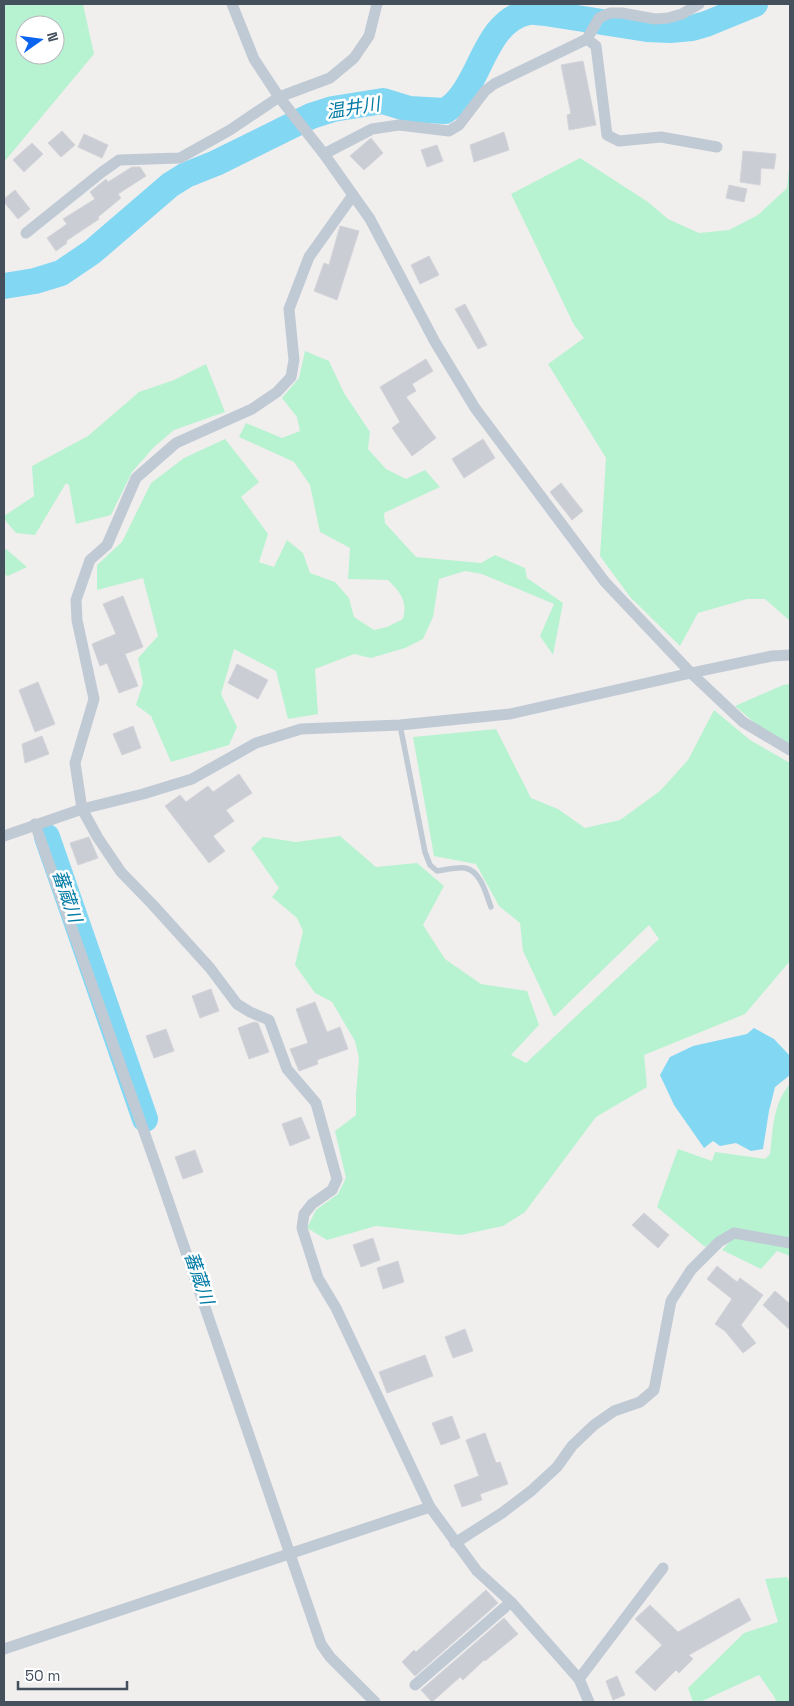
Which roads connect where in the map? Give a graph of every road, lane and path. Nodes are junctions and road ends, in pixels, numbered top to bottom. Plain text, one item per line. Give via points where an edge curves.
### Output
1 (232, 4) edge
2 (377, 4) edge
3 (700, 4) edge
4 (587, 39) junction
5 (282, 101) junction
6 (717, 146) dead end
7 (324, 154) junction
8 (353, 195) junction
9 (26, 234) dead end
10 (790, 655) edge
11 (692, 673) junction
12 (400, 725) junction
13 (790, 750) edge
14 (82, 809) junction
15 (35, 824) junction
16 (4, 836) edge
17 (491, 907) dead end
18 (790, 1243) edge
19 (430, 1508) junction
20 (455, 1543) junction
21 (293, 1554) junction
22 (663, 1568) dead end
23 (510, 1602) junction
24 (4, 1649) edge
25 (579, 1679) junction
26 (415, 1685) dead end
27 (375, 1702) edge
28 (589, 1702) edge

1 - 5 street via 254,59
2 - 5 street via 369,36 354,58 330,78
3 - 4 street via 668,18 610,13 599,18
4 - 6 street via 596,46 607,135 619,141 662,138
4 - 7 street via 494,84 450,131 400,125 372,129
5 - 7 street
5 - 9 street via 180,158 119,160
7 - 8 street
8 - 11 street via 370,219 435,342 475,408 604,582
8 - 14 street via 309,257 289,309 294,360 291,377 277,392 252,409 176,443 136,478 107,545 90,560 76,600 77,620 94,699 75,763
10 - 11 street
11 - 12 street via 510,714
11 - 13 street via 743,722
12 - 14 street via 301,729 256,743 192,778
12 - 17 lane via 430,865 437,871 465,868 473,872 482,882
14 - 15 street
14 - 19 street via 121,872 210,968 237,1004 269,1020 287,1068 316,1103 338,1179 332,1190 304,1214 302,1228 318,1278 336,1308
15 - 16 street
15 - 21 street
18 - 20 street via 734,1233 719,1242 691,1270 671,1301 654,1390 640,1402 614,1411 594,1425 531,1491
19 - 20 street
19 - 21 street
20 - 23 street via 477,1571
21 - 24 street
21 - 27 street via 321,1644
22 - 25 street
23 - 25 street
23 - 26 street
25 - 28 street

